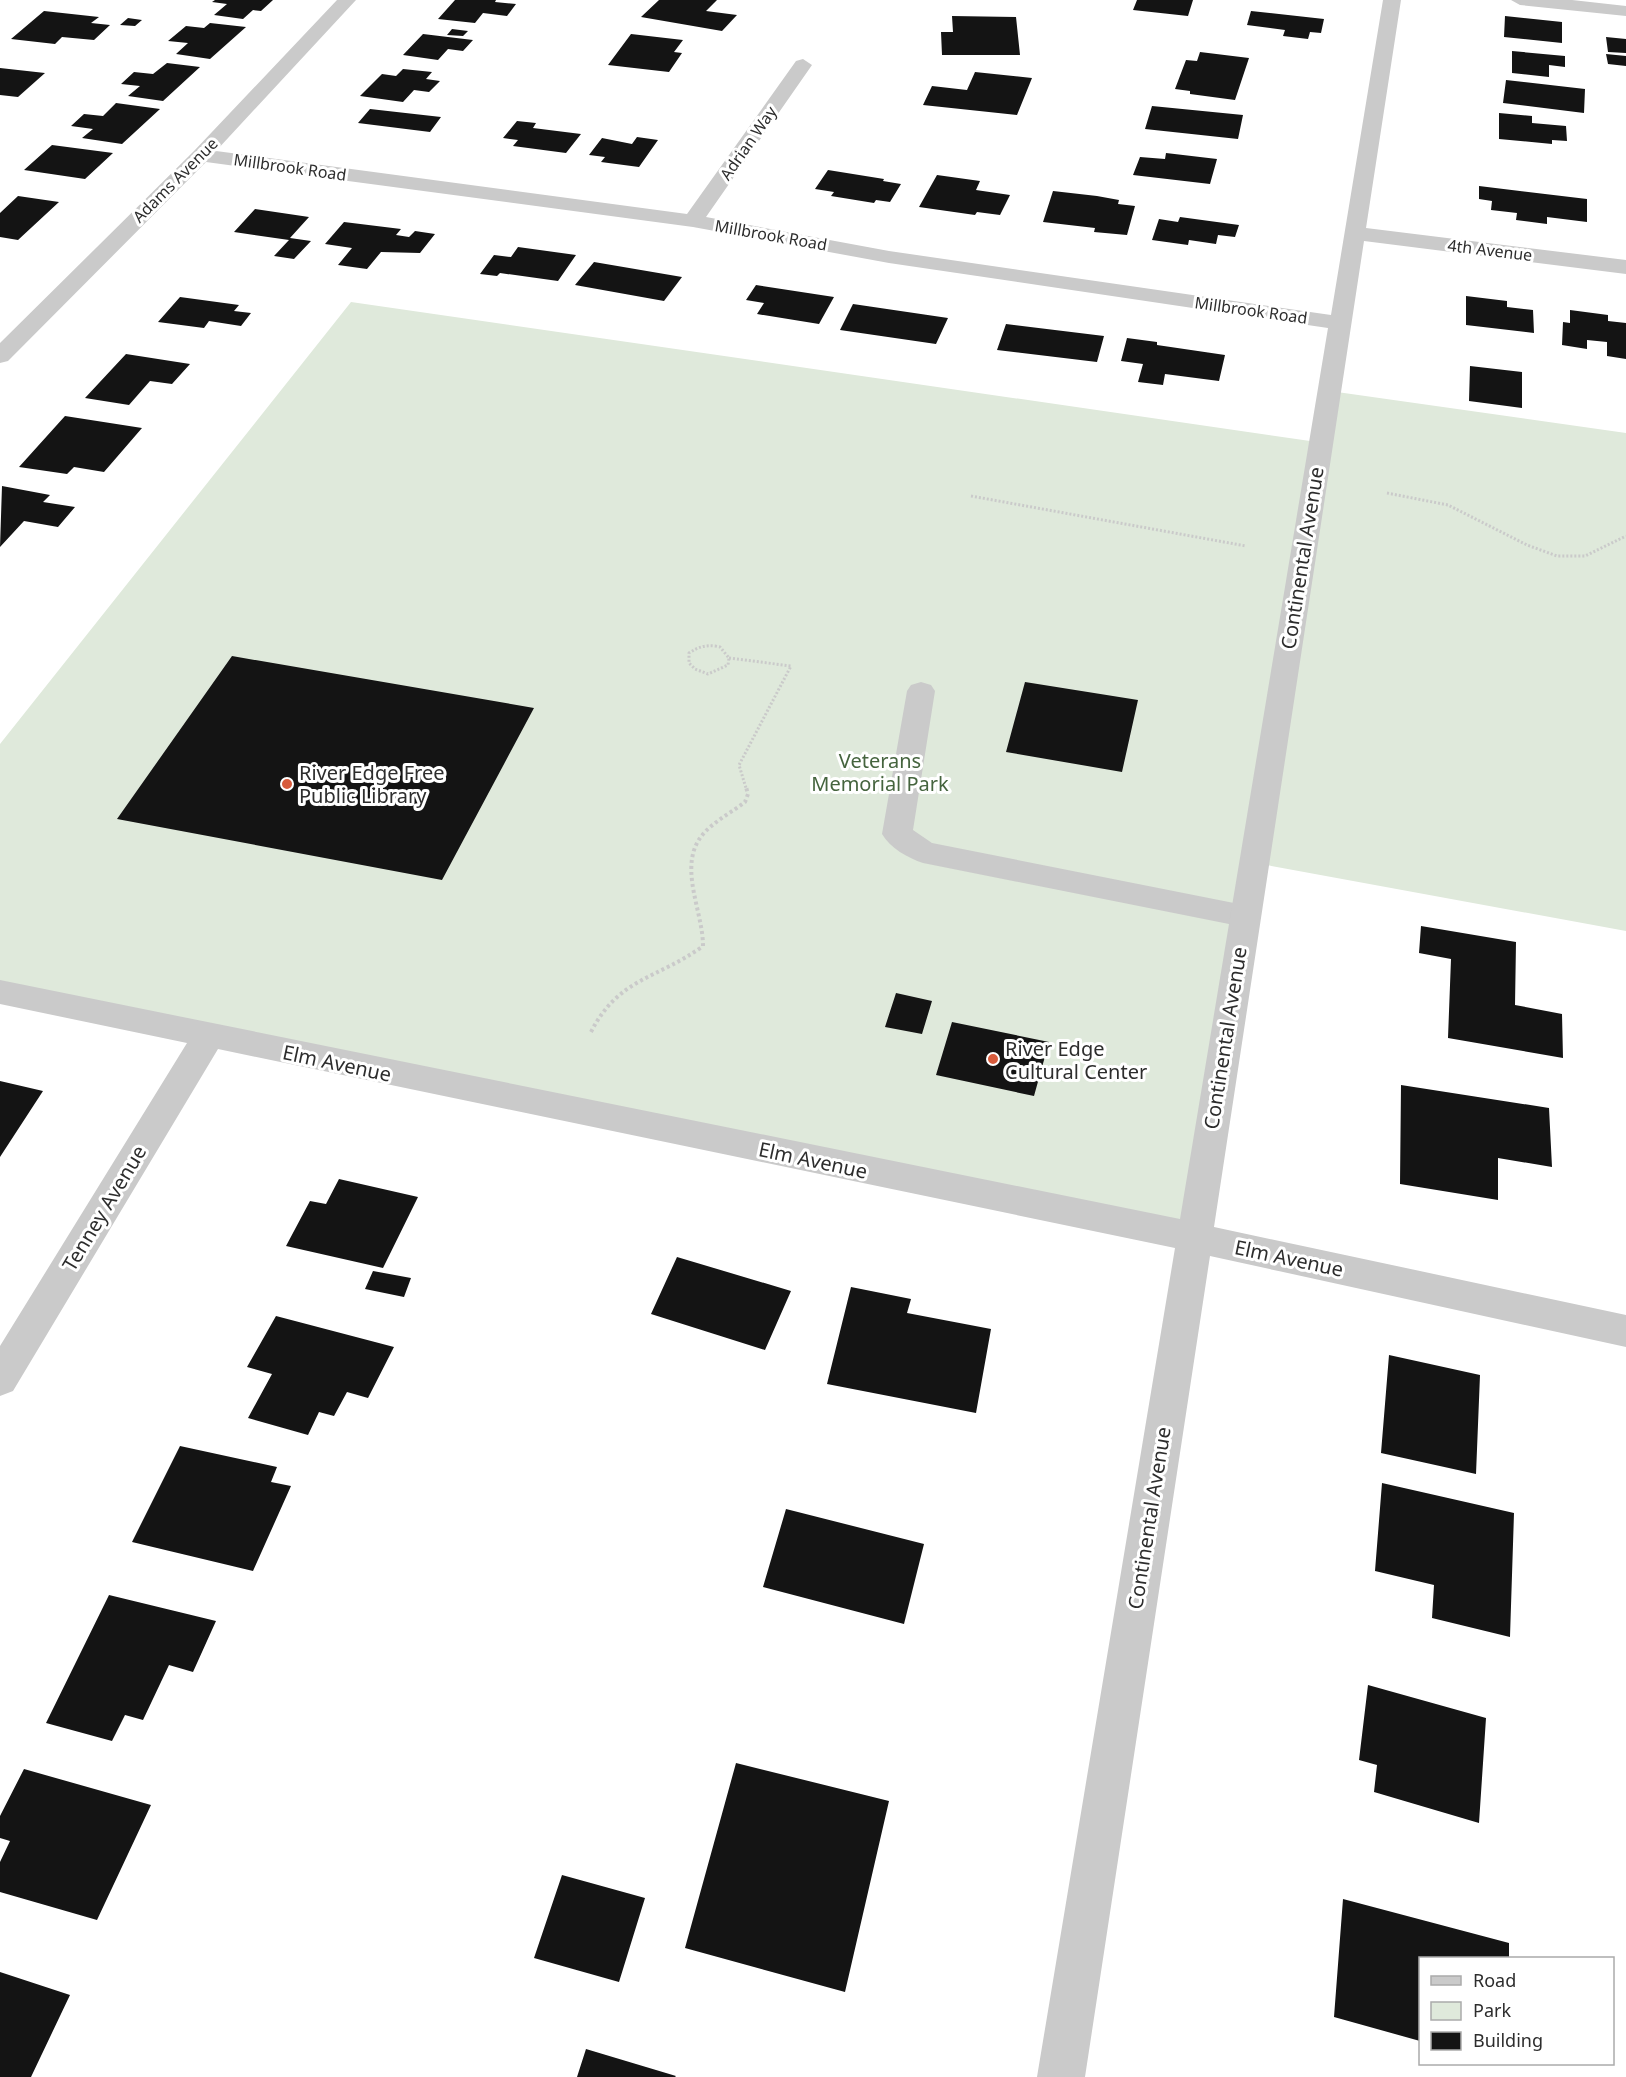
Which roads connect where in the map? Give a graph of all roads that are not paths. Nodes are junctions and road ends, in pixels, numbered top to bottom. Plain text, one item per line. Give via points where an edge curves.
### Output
1 (347, 0) edge
2 (1392, 0) edge
3 (1521, 0) edge
4 (1626, 11) edge
5 (803, 65) dead end
6 (201, 155) junction
7 (693, 221) junction
8 (1354, 233) junction
9 (1626, 267) edge
10 (1340, 323) junction
11 (0, 356) edge
12 (921, 692) dead end
13 (1244, 916) junction
14 (0, 992) edge
15 (209, 1036) junction
16 (1193, 1237) junction
17 (1626, 1331) edge
18 (0, 1379) edge
19 (1061, 2077) edge

1 - 6 street, Adams Avenue
2 - 8 street, Continental Avenue
3 - 4 street
5 - 7 street, Adrian Way
6 - 7 street, Millbrook Road
6 - 11 street, Adams Avenue
7 - 10 street, Millbrook Road via 889,257
8 - 9 street, 4th Avenue
8 - 10 street, Continental Avenue
10 - 13 street, Continental Avenue
12 - 13 street via 897,834 923,852
13 - 16 street, Continental Avenue
14 - 15 street, Elm Avenue
15 - 16 street, Elm Avenue
15 - 18 street, Tenney Avenue
16 - 17 street, Elm Avenue
16 - 19 street, Continental Avenue

